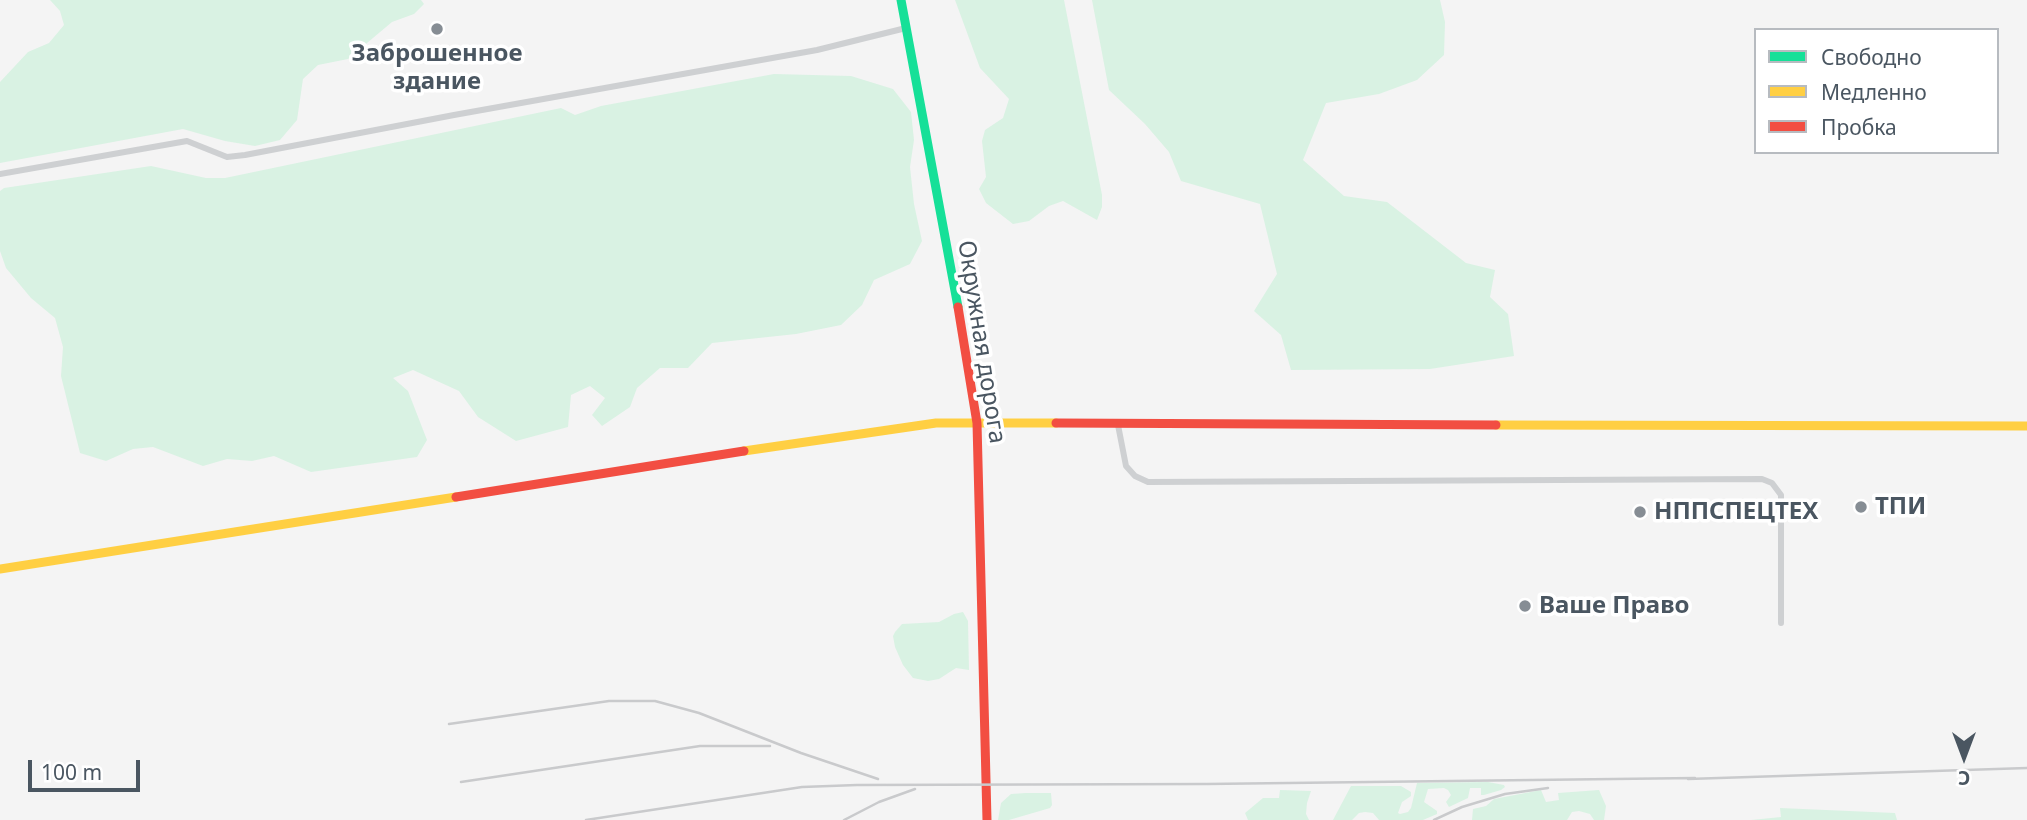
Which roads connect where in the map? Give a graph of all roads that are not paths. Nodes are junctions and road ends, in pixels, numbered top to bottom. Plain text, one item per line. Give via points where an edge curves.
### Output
1 (901, 0) edge
2 (906, 28) junction
3 (0, 174) edge
4 (978, 423) junction
5 (1118, 425) junction
6 (2027, 426) edge
7 (0, 569) edge
8 (1781, 623) dead end
9 (987, 820) edge

1 - 2 street, Окружная дорога
2 - 3 street via 817,50 245,155 227,157 187,141
2 - 4 street, Окружная дорога
4 - 5 street
4 - 7 street via 911,425
4 - 9 street, Окружная дорога
5 - 6 street
5 - 8 street via 1126,466 1149,482 1762,479 1781,495

